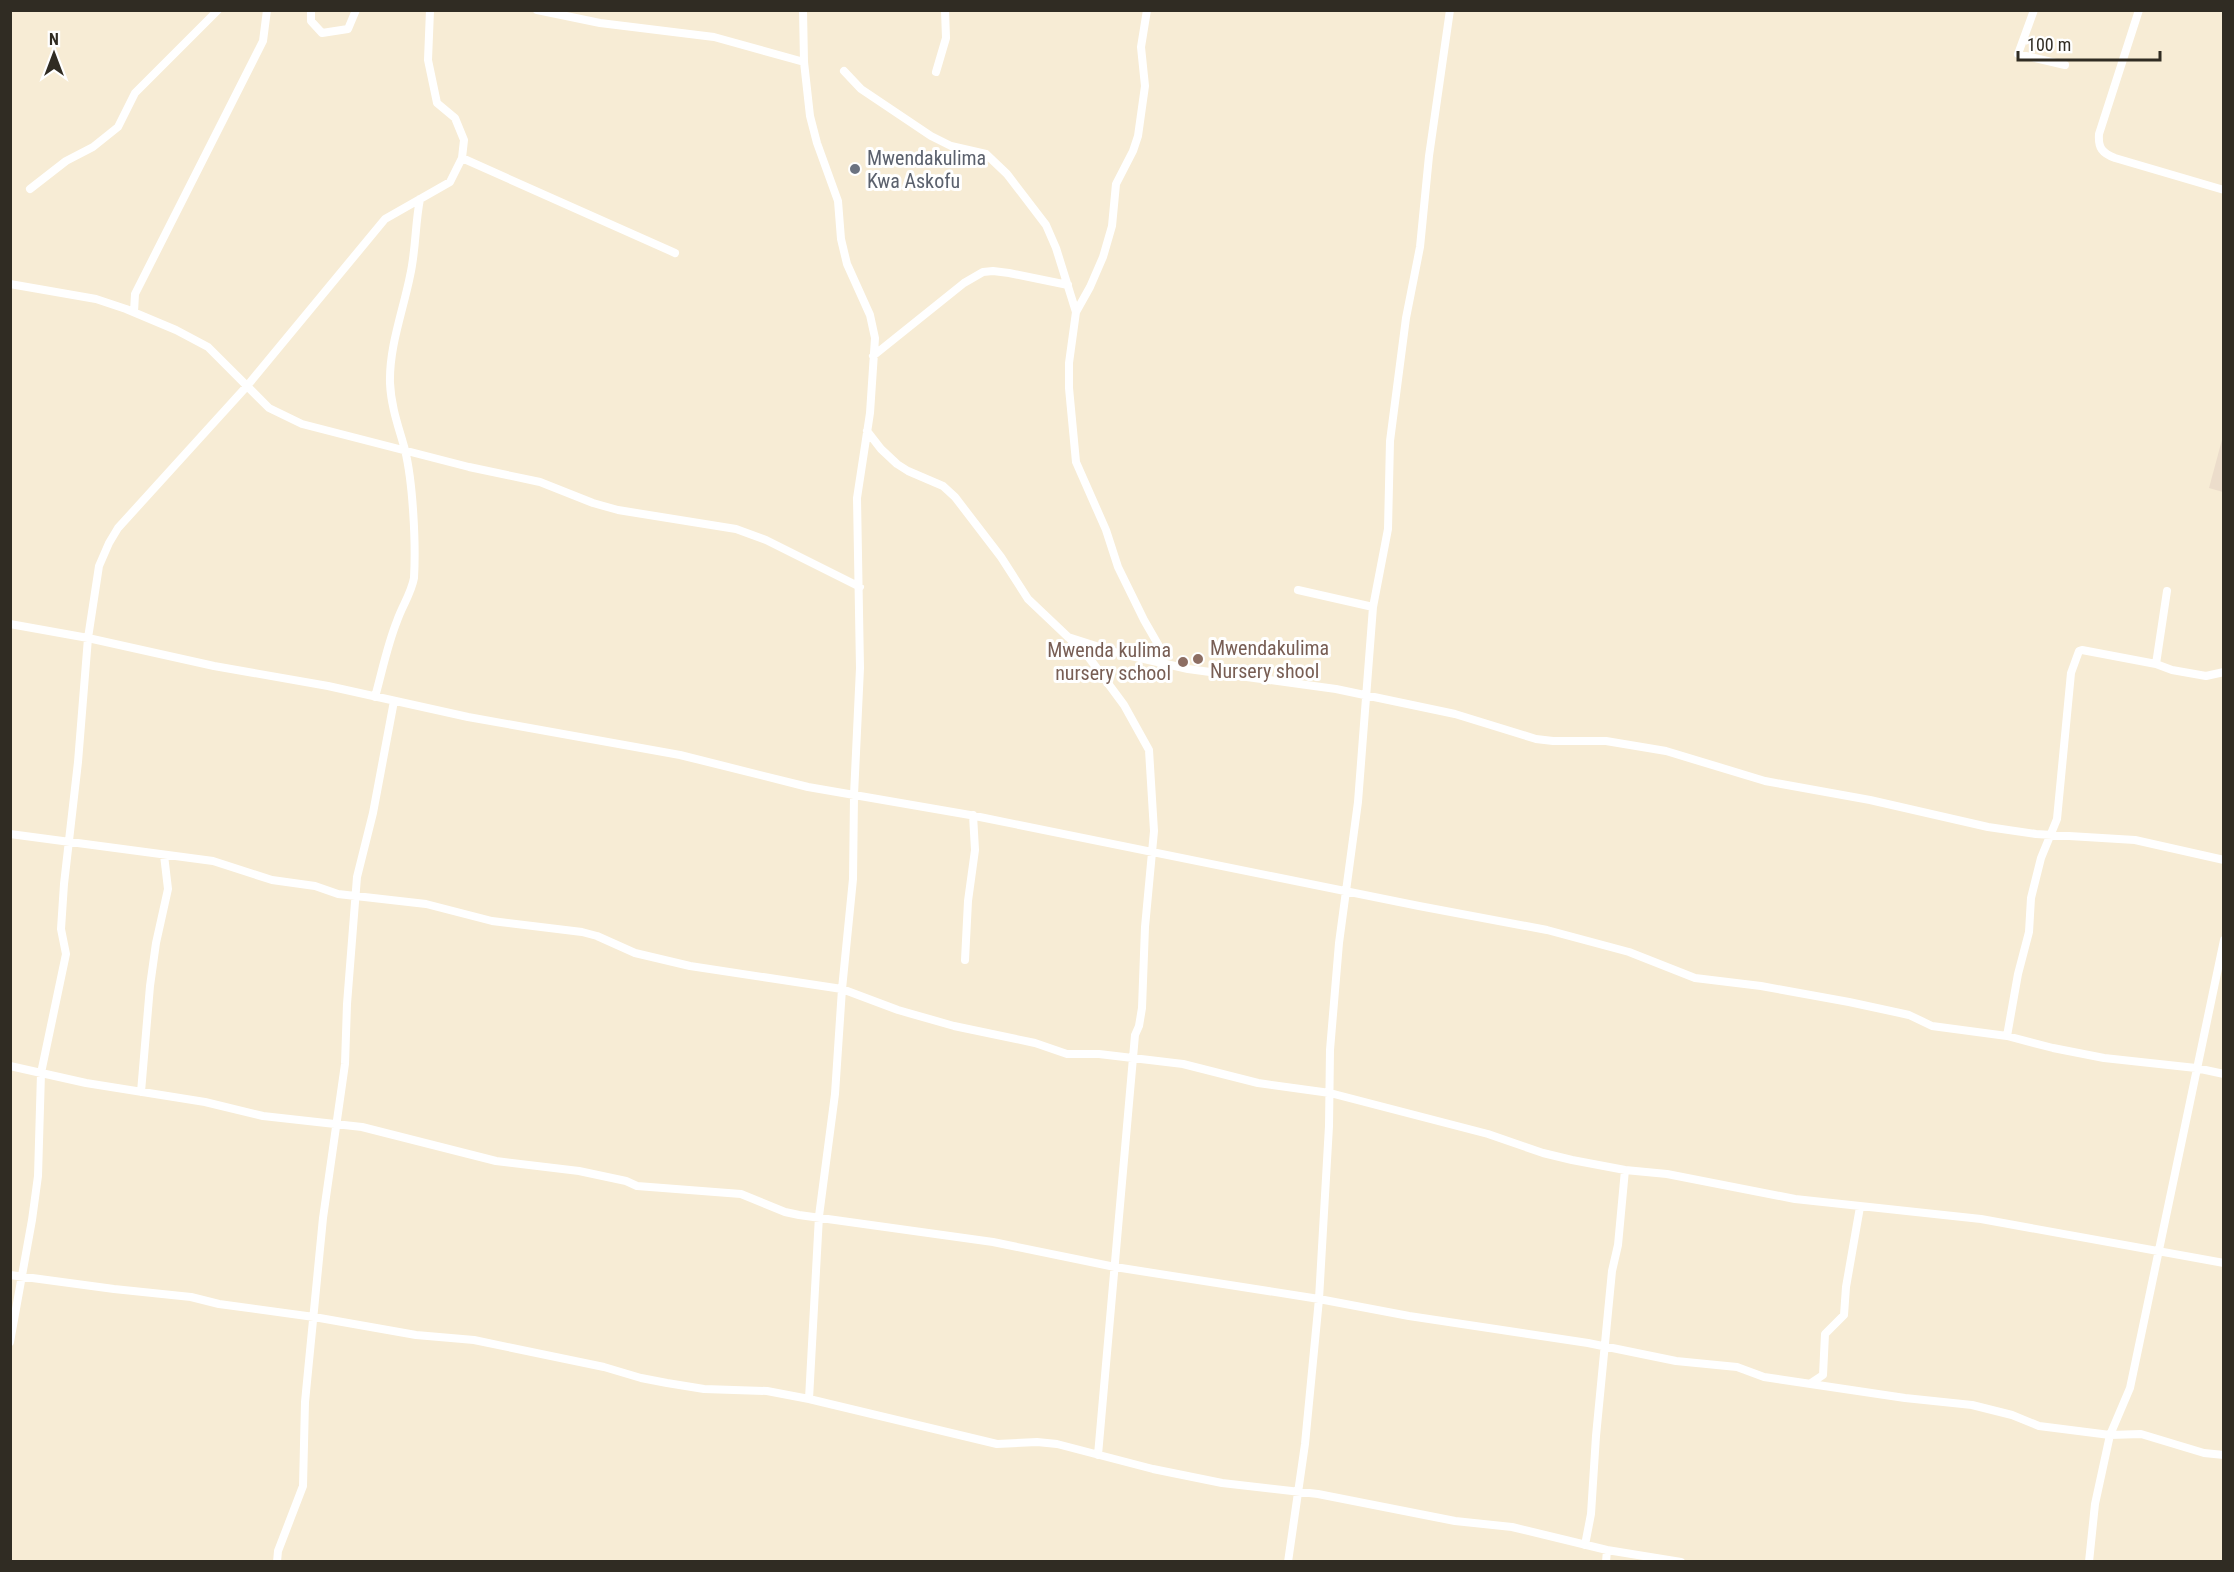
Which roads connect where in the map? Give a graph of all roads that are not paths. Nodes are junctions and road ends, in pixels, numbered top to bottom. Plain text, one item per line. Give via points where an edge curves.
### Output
1 (218, 10) edge
2 (267, 10) edge
3 (310, 10) edge
4 (356, 10) edge
5 (430, 10) edge
6 (537, 10) edge
7 (803, 10) edge
8 (945, 10) edge
9 (1147, 10) edge
10 (1450, 10) edge
11 (2034, 10) edge
12 (2139, 10) edge
13 (804, 62) junction
14 (2066, 64) dead end
15 (844, 71) dead end
16 (936, 72) dead end
17 (462, 158) junction
18 (30, 189) dead end
19 (2223, 190) edge
20 (420, 199) junction
21 (675, 253) dead end
22 (10, 284) edge
23 (1068, 285) junction
24 (134, 312) junction
25 (1076, 312) junction
26 (873, 356) junction
27 (247, 386) junction
28 (867, 431) junction
29 (405, 451) junction
30 (860, 587) junction
31 (1298, 590) dead end
32 (2167, 591) dead end
33 (1373, 607) junction
34 (10, 624) edge
35 (1068, 637) junction
36 (88, 638) junction
37 (1159, 663) junction
38 (2156, 664) junction
39 (2223, 672) edge
40 (1366, 696) junction
41 (375, 697) junction
42 (394, 701) junction
43 (854, 795) junction
44 (973, 815) junction
45 (10, 834) edge
46 (2049, 835) junction
47 (68, 843) junction
48 (1152, 851) junction
49 (164, 855) junction
50 (2223, 860) edge
51 (1348, 891) junction
52 (356, 897) junction
53 (2223, 940) edge
54 (965, 960) dead end
55 (842, 989) junction
56 (2007, 1036) junction
57 (1134, 1058) junction
58 (10, 1066) edge
59 (2196, 1068) junction
60 (41, 1073) junction
61 (2223, 1074) edge
62 (141, 1092) junction
63 (1330, 1093) junction
64 (335, 1125) junction
65 (1625, 1170) junction
66 (1860, 1207) junction
67 (819, 1216) junction
68 (2158, 1252) junction
69 (2223, 1263) edge
70 (1114, 1267) junction
71 (10, 1275) edge
72 (21, 1276) junction
73 (1319, 1299) junction
74 (314, 1317) junction
75 (10, 1342) edge
76 (1605, 1347) junction
77 (1811, 1383) junction
78 (809, 1398) junction
79 (2110, 1435) junction
80 (1098, 1455) junction
81 (2223, 1455) edge
82 (1297, 1491) junction
83 (1585, 1545) junction
84 (1607, 1550) junction
85 (277, 1562) edge
86 (1288, 1562) edge
87 (1606, 1562) edge
88 (1681, 1562) edge
89 (2089, 1562) edge

1 - 18 street via 135,93 118,127
2 - 24 street via 263,40 135,294
3 - 4 street via 311,21 322,33 348,29
5 - 17 street via 428,60 437,103 455,118 464,140
6 - 13 street via 600,24 714,37
7 - 13 street
8 - 16 street via 946,38
9 - 25 street via 1141,47 1145,86 1138,136 1116,184 1112,226 1103,257
10 - 33 street via 1390,441 1388,529
11 - 14 street via 2018,54
12 - 19 street via 2099,134 2100,147 2115,158
13 - 26 street via 810,116 838,201 847,264 874,326
15 - 23 street via 868,95 931,136 951,146 986,154 995,161 1046,225
17 - 20 street via 450,182
17 - 21 street
20 - 27 street via 385,219
20 - 29 street via 414,255 390,382 396,427
22 - 24 street via 96,299
23 - 25 street
23 - 26 street via 993,270 983,272
24 - 27 street via 208,347
25 - 37 street via 1069,388 1076,462 1118,567 1163,653
26 - 28 street
27 - 29 street via 268,408 303,424
27 - 36 street via 118,528 99,566
28 - 30 street via 857,498
28 - 35 street via 897,464 943,486 955,497 1028,599
29 - 30 street via 540,482 618,510 736,529
29 - 41 street via 414,578 390,640
30 - 43 street
31 - 33 street
32 - 38 street
33 - 40 street
34 - 36 street
35 - 37 street
35 - 48 street via 1087,655 1124,705 1149,750
36 - 41 street
36 - 47 street
37 - 40 street
38 - 39 street via 2206,676
38 - 46 street via 2082,650 2077,654 2071,673 2057,819
40 - 46 street via 1455,714 1536,739 1631,744 1765,781 1870,800 1988,828
40 - 51 street
41 - 42 street
42 - 43 street via 680,755
42 - 52 street
43 - 44 street
43 - 55 street via 853,879
44 - 48 street
44 - 54 street via 975,850
45 - 47 street
46 - 50 street via 2135,840
46 - 56 street via 2031,898 2029,932
47 - 49 street
47 - 60 street via 61,929 66,954
48 - 51 street
48 - 57 street via 1142,1008
49 - 52 street via 213,861 272,880
49 - 62 street via 168,889 144,1033
51 - 56 street via 1604,944 1695,978 1839,1000 1909,1015 1932,1026
51 - 63 street via 1330,1050
52 - 55 street via 426,904 492,921 582,932 635,953 690,966
52 - 64 street via 347,1044
53 - 59 street
55 - 57 street via 898,1010 1060,1052
55 - 67 street via 835,1094
56 - 59 street via 2104,1058
57 - 63 street
57 - 70 street
58 - 60 street
59 - 61 street
59 - 68 street
60 - 62 street
60 - 72 street via 38,1176
62 - 64 street via 263,1116
63 - 65 street via 1488,1134 1542,1153
63 - 73 street
64 - 67 street via 375,1130 496,1161 579,1171 637,1186 741,1194 785,1212
64 - 74 street
65 - 66 street
65 - 76 street
66 - 68 street via 1960,1215
66 - 77 street via 1844,1315 1825,1334 1823,1376
67 - 70 street via 1024,1247
67 - 78 street
68 - 69 street
68 - 79 street via 2130,1388
70 - 73 street
70 - 80 street
71 - 72 street
72 - 74 street
72 - 75 street
73 - 76 street
73 - 82 street
74 - 78 street via 416,1335 474,1340 704,1389 766,1391
74 - 85 street via 305,1402 303,1486
76 - 77 street via 1676,1361 1737,1367 1758,1375
76 - 83 street
77 - 79 street via 1972,1405 2039,1426
78 - 80 street via 997,1444 1057,1444
79 - 81 street via 2140,1434
79 - 89 street via 2095,1504
80 - 82 street via 1230,1485
82 - 83 street via 1455,1521 1512,1527
82 - 86 street
83 - 84 street
84 - 87 street
84 - 88 street

